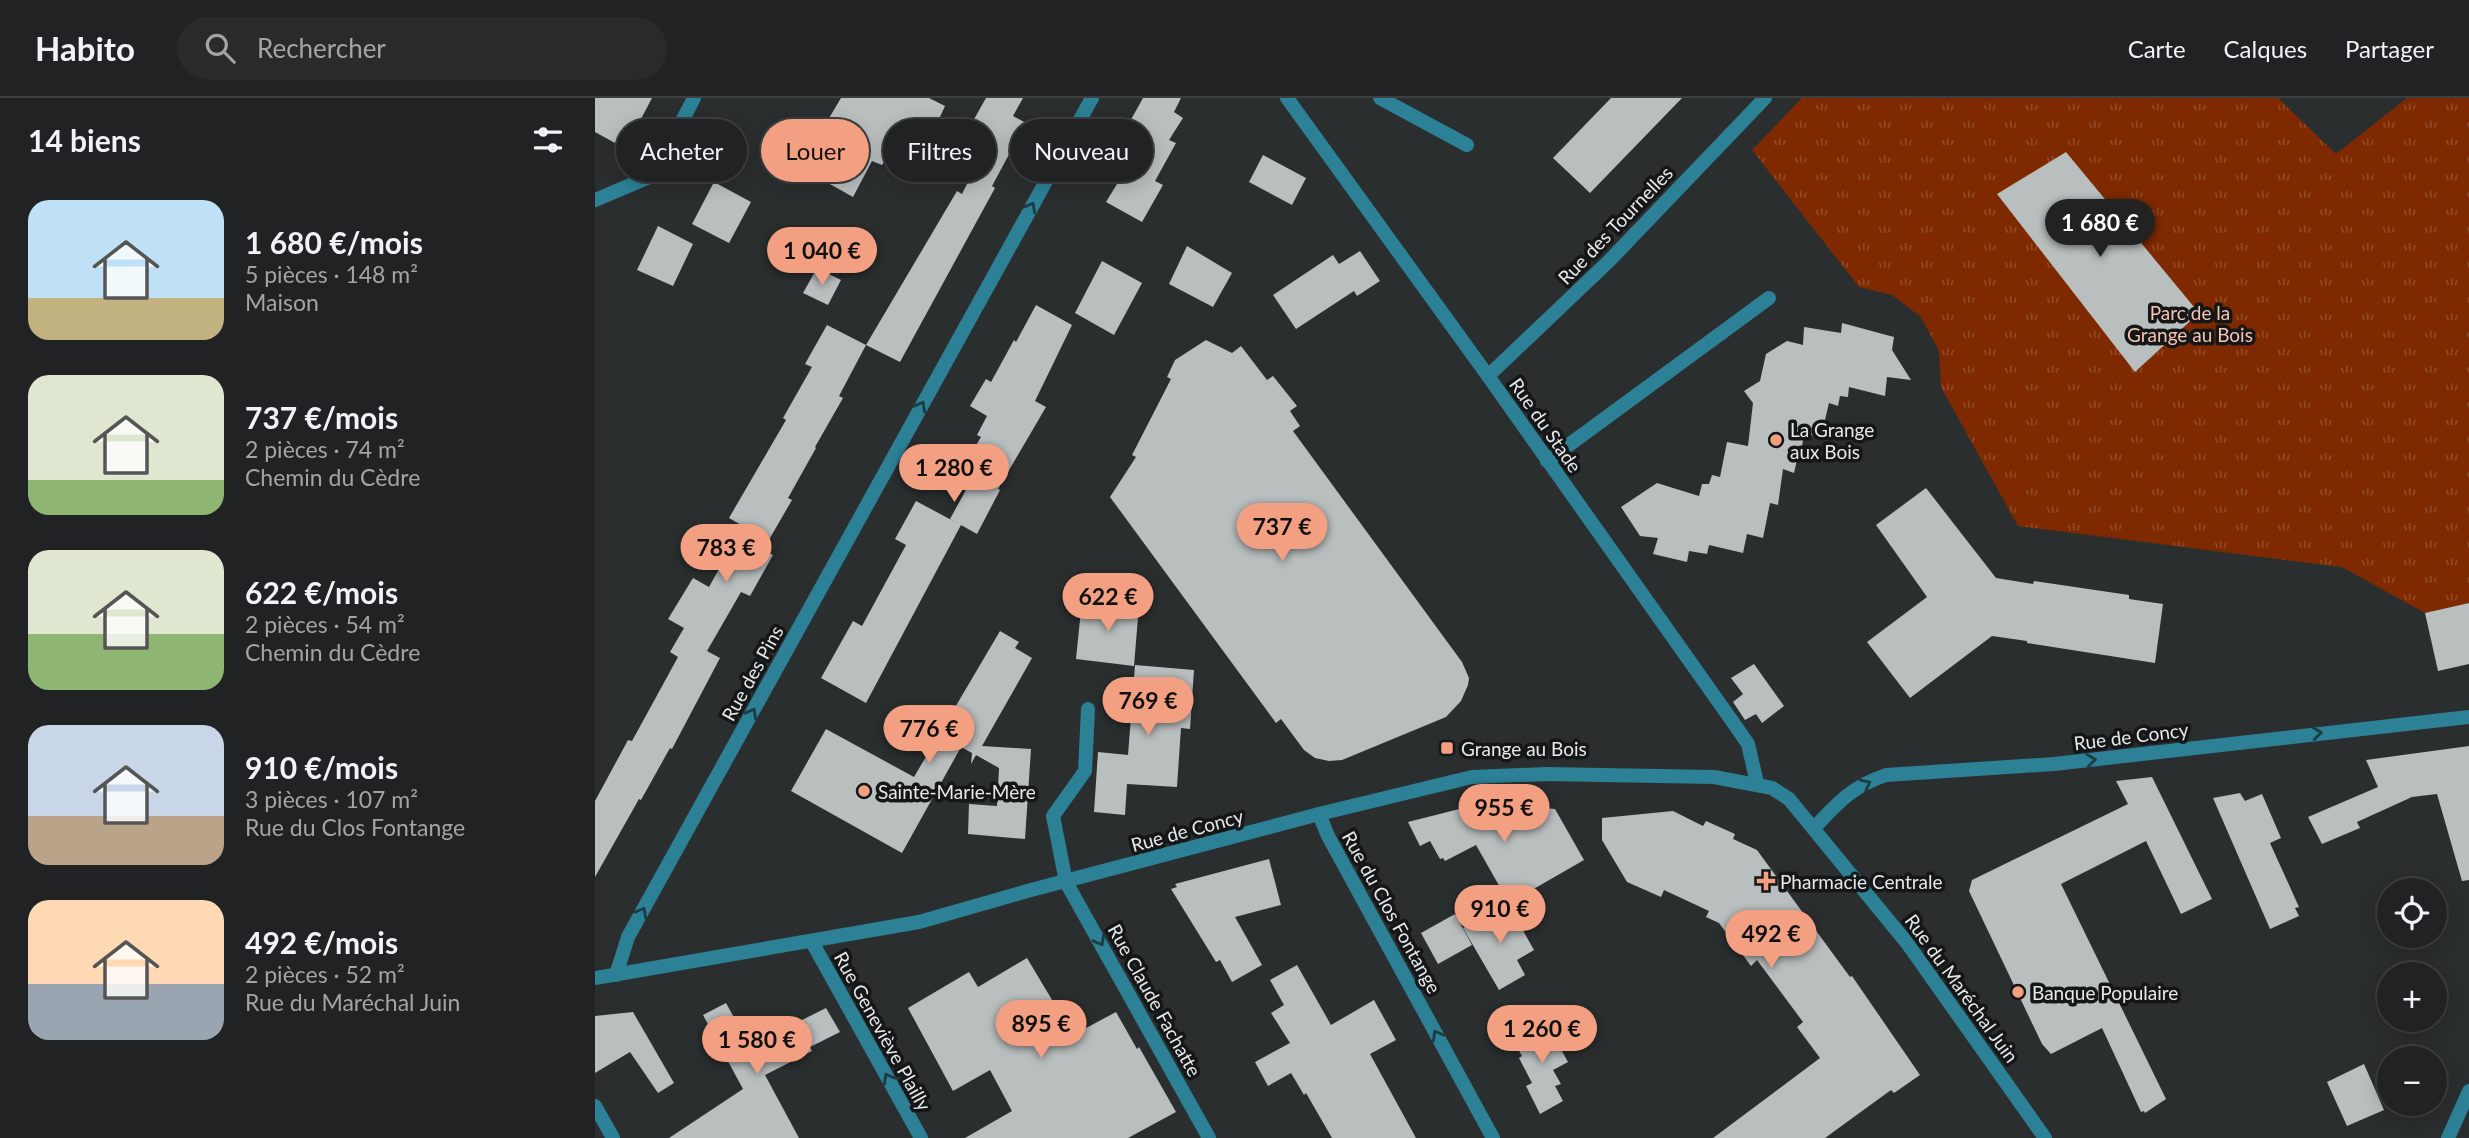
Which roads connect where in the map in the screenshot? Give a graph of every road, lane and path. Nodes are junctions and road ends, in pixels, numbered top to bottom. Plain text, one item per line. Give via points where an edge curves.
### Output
1 (694, 98) edge
2 (1092, 98) edge
3 (1287, 98) edge
4 (1381, 98) edge
5 (1765, 98) edge
6 (1467, 145) dead end
7 (595, 200) edge
8 (1769, 298) dead end
9 (1488, 376) junction
10 (1547, 460) junction
11 (1088, 709) dead end
12 (2469, 716) edge
13 (1757, 783) junction
14 (1790, 799) joint
15 (1319, 814) junction
16 (1814, 828) junction
17 (1066, 882) junction
18 (812, 943) junction
19 (616, 975) junction
20 (595, 978) edge
21 (2469, 1091) edge
22 (596, 1113) edge
23 (613, 1138) edge
24 (921, 1138) edge
25 (1209, 1138) edge
26 (1493, 1138) edge
27 (2045, 1138) edge
28 (2448, 1138) edge

1 - 7 street via 654,175
19 -> 2 street, Rue des Pins via 628,937
3 - 9 street, Rue du Stade
4 - 6 street
5 - 9 street, Rue des Tournelles via 1609,261
8 - 10 street
9 - 10 street, Rue du Stade
10 - 13 street, Rue du Stade via 1748,744
11 - 17 street, Rue Claude Fachatte via 1085,771 1053,816
16 -> 12 street, Rue de Concy via 1864,783 1886,775 2054,764
13 - 14 street, Rue de Concy
13 - 15 street, Rue de Concy via 1714,777 1472,776
14 - 16 street, Rue du Maréchal Juin
15 - 17 street, Rue de Concy
26 -> 15 street, Rue du Clos Fontange
16 - 27 street, Rue du Maréchal Juin via 1907,943
17 - 18 street, Rue de Concy via 919,922
17 -> 25 street, Rue Claude Fachatte
18 - 19 street, Rue de Concy
24 -> 18 street, Rue Geneviève Plailly
19 - 20 street, Rue de Concy
21 - 28 street
22 - 23 street

